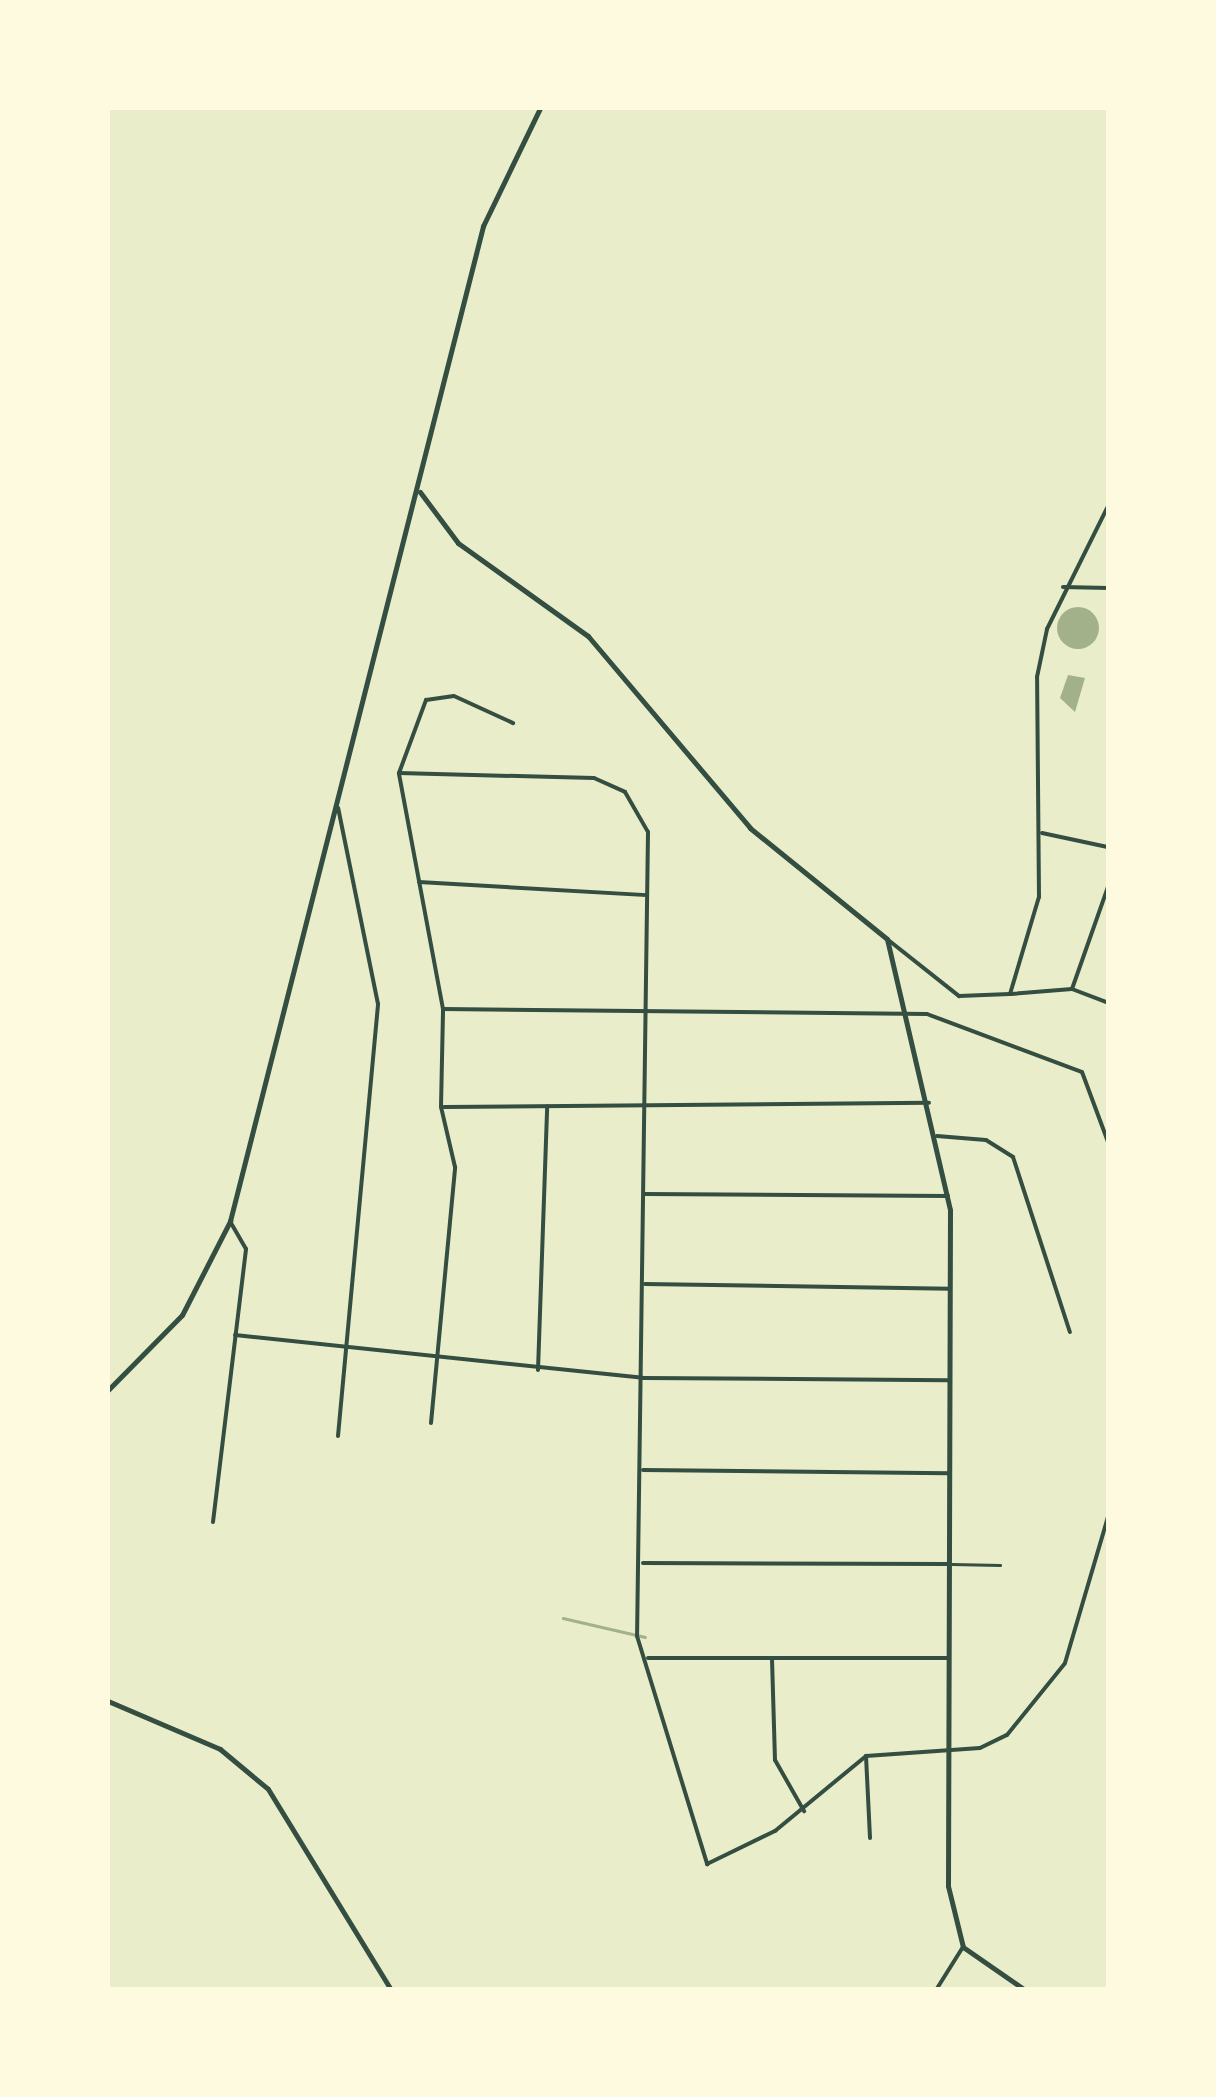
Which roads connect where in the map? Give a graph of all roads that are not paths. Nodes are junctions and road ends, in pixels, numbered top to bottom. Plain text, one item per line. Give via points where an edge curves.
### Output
1 (540, 108) edge
2 (420, 492) junction
3 (1108, 506) edge
4 (1063, 587) junction
5 (1108, 588) edge
6 (513, 723) dead end
7 (399, 773) junction
8 (338, 808) junction
9 (1042, 834) junction
10 (1108, 847) edge
11 (419, 882) junction
12 (1108, 886) edge
13 (647, 896) junction
14 (888, 939) junction
15 (1072, 990) junction
16 (1010, 994) junction
17 (1108, 1003) edge
18 (443, 1009) junction
19 (646, 1010) junction
20 (908, 1012) junction
21 (929, 1103) junction
22 (646, 1104) junction
23 (548, 1106) junction
24 (441, 1107) junction
25 (937, 1136) junction
26 (1108, 1142) edge
27 (645, 1194) junction
28 (948, 1196) junction
29 (230, 1222) junction
30 (644, 1284) junction
31 (950, 1289) junction
32 (1070, 1332) dead end
33 (235, 1335) junction
34 (346, 1348) junction
35 (438, 1357) junction
36 (538, 1370) junction
37 (644, 1378) junction
38 (948, 1380) junction
39 (108, 1390) edge
40 (431, 1423) dead end
41 (338, 1436) dead end
42 (643, 1470) junction
43 (948, 1472) junction
44 (1108, 1517) edge
45 (212, 1522) dead end
46 (643, 1563) junction
47 (948, 1564) junction
48 (1000, 1565) dead end
49 (772, 1656) junction
50 (646, 1658) junction
51 (948, 1658) junction
52 (108, 1701) edge
53 (947, 1751) junction
54 (866, 1756) junction
55 (804, 1810) junction
56 (870, 1838) dead end
57 (963, 1947) junction
58 (391, 1990) edge
59 (936, 1990) edge
60 (1026, 1990) edge

1 - 2 street via 483,226
2 - 8 street
2 - 14 street via 458,543 588,636 750,828
3 - 4 street
4 - 5 street
4 - 9 street via 1037,676
6 - 7 street via 454,696 426,700
7 - 11 street
7 - 13 street via 612,783 648,832
8 - 29 street
8 - 34 street via 378,1004
9 - 10 street
9 - 16 street via 1036,912
11 - 13 street
11 - 18 street
12 - 15 street
13 - 19 street
14 - 16 street via 959,996
14 - 20 street
15 - 16 street
15 - 17 street
18 - 19 street
18 - 24 street
19 - 20 street
19 - 22 street
20 - 21 street
20 - 26 street via 1082,1072
21 - 22 street
21 - 25 street
22 - 23 street
22 - 27 street
23 - 24 street
23 - 36 street
24 - 35 street via 455,1184
25 - 28 street
25 - 32 street via 986,1140 1013,1157
27 - 28 street
27 - 30 street
28 - 31 street
29 - 33 street via 246,1249
29 - 39 street via 182,1315
30 - 31 street
30 - 37 street
31 - 38 street
33 - 34 street
33 - 45 street
34 - 35 street
34 - 41 street
35 - 36 street
35 - 40 street
36 - 37 street
37 - 38 street
37 - 42 street
38 - 43 street
42 - 43 street
42 - 46 street
43 - 47 street
44 - 53 street via 1056,1681 995,1745
46 - 47 street
46 - 50 street via 638,1636
47 - 48 lane
47 - 51 street
49 - 50 street
49 - 51 street
49 - 55 street via 775,1760
50 - 55 street via 706,1864
51 - 53 street
52 - 58 street via 220,1750 268,1789
53 - 54 street
53 - 57 street via 948,1886
54 - 55 street
54 - 56 street
57 - 59 street
57 - 60 street

